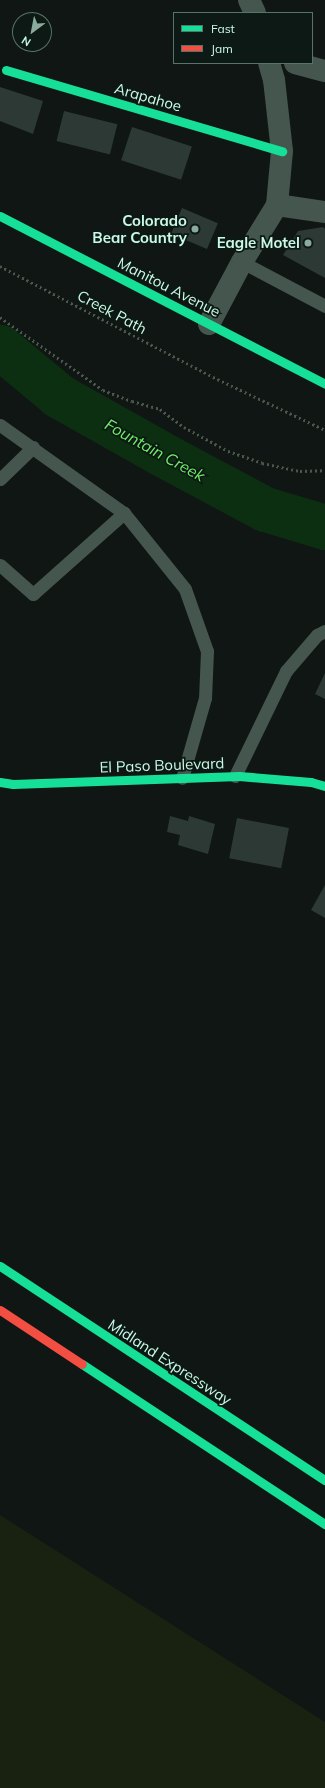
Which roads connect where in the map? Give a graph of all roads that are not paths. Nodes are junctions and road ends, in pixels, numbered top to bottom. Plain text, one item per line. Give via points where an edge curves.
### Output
1 (249, 0) edge
2 (255, 12) edge
3 (269, 64) edge
4 (299, 64) edge
5 (6, 70) dead end
6 (325, 71) edge
7 (282, 151) junction
8 (277, 205) junction
9 (325, 212) edge
10 (0, 216) edge
11 (242, 262) junction
12 (325, 306) edge
13 (209, 324) junction
14 (325, 384) edge
15 (0, 425) edge
16 (33, 447) junction
17 (0, 479) edge
18 (124, 512) junction
19 (0, 565) edge
20 (325, 632) edge
21 (235, 776) junction
22 (182, 778) junction
23 (0, 782) edge
24 (325, 786) edge
25 (0, 1266) edge
26 (0, 1310) edge
27 (325, 1480) edge
28 (325, 1524) edge

1 - 2 street
3 - 7 street via 274,80
4 - 6 street
5 - 7 main road, Arapahoe
7 - 8 street
8 - 9 street
8 - 11 street
10 - 13 main road, Manitou Avenue
11 - 12 lane
11 - 13 street
13 - 14 main road, Manitou Avenue
15 - 16 lane
16 - 17 lane
16 - 18 lane
18 - 19 lane via 33,594
18 - 22 lane via 185,589 207,651 205,698
20 - 21 lane via 317,635 286,671
21 - 22 main road, El Paso Boulevard
21 - 24 main road, El Paso Boulevard via 311,782
22 - 23 main road, El Paso Boulevard via 13,784
25 - 27 main road, Midland Expressway
26 - 28 main road

